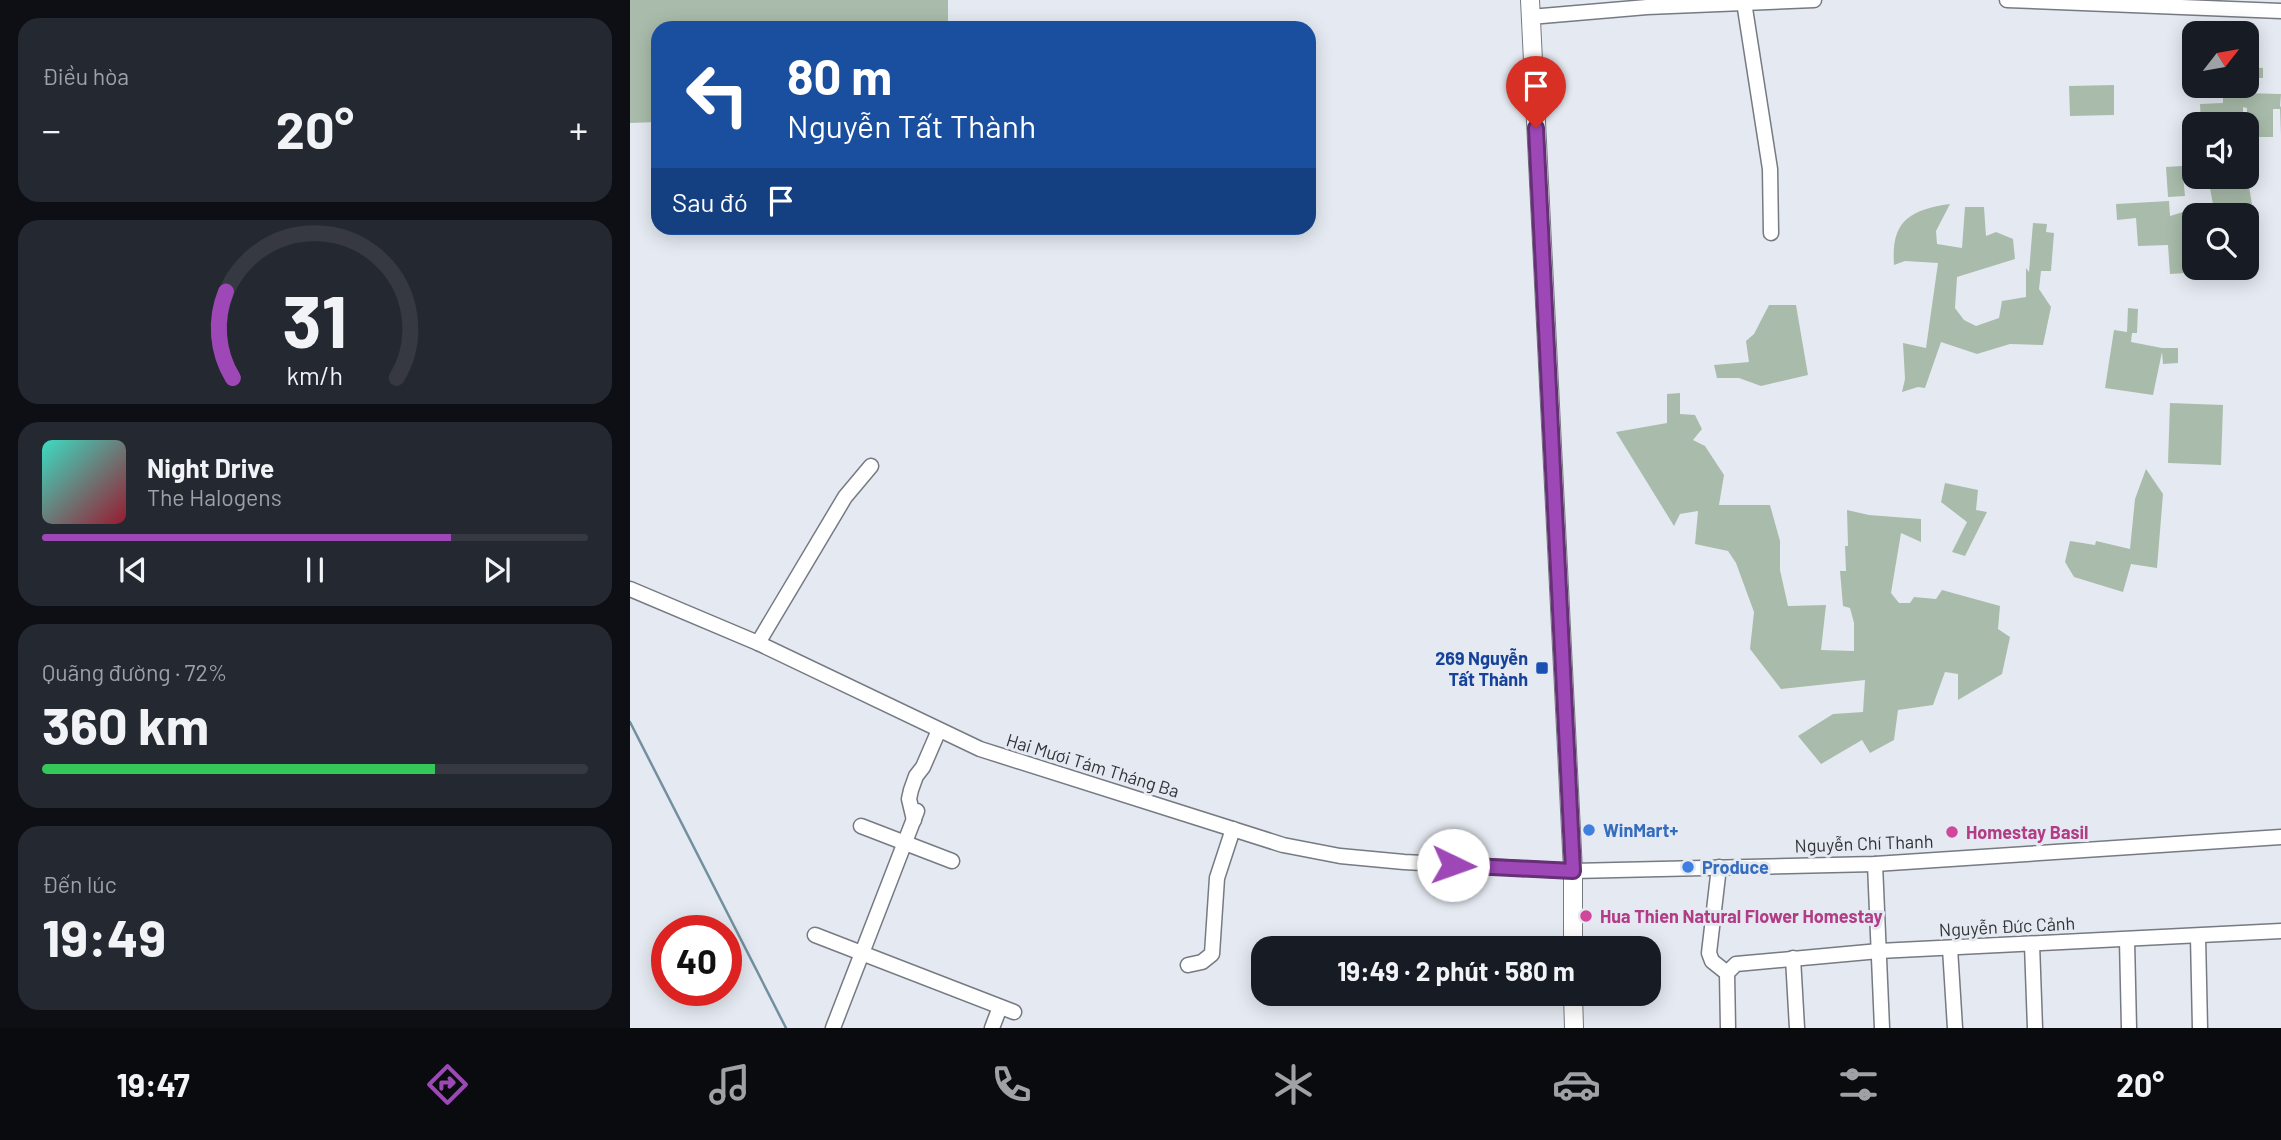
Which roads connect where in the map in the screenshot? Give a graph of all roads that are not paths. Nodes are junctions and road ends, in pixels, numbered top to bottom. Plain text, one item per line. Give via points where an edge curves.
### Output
1 (1814, 0) edge
2 (2007, 0) edge
3 (1744, 2) junction
4 (1530, 8) edge
5 (2281, 11) edge
6 (1771, 233) dead end
7 (871, 466) dead end
8 (630, 589) edge
9 (758, 643) junction
10 (939, 730) junction
11 (861, 825) dead end
12 (1233, 829) junction
13 (2281, 837) edge
14 (905, 843) junction
15 (952, 861) dead end
16 (1875, 864) junction
17 (1719, 867) junction
18 (1573, 871) junction
19 (2281, 931) edge
20 (815, 935) dead end
21 (1573, 936) edge
22 (2198, 936) junction
23 (2127, 940) junction
24 (2032, 944) junction
25 (1950, 948) junction
26 (1879, 951) junction
27 (862, 953) junction
28 (1793, 958) junction
29 (1188, 965) dead end
30 (1731, 968) junction
31 (1573, 1006) edge
32 (833, 1028) edge
33 (992, 1028) edge
34 (1574, 1028) edge
35 (1728, 1028) edge
36 (1797, 1028) edge
37 (1882, 1028) edge
38 (1955, 1028) edge
39 (2035, 1028) edge
40 (2129, 1028) edge
41 (2200, 1028) edge

1 - 3 street
2 - 5 street
3 - 4 street
3 - 6 street via 1770,169
4 - 18 main road
7 - 9 street via 845,497
8 - 9 street, Hai Mươi Tám Tháng Ba
9 - 10 street, Hai Mươi Tám Tháng Ba
10 - 12 street, Hai Mươi Tám Tháng Ba via 980,749
10 - 14 street via 911,790 915,815
11 - 14 street
12 - 18 street, Hai Mươi Tám Tháng Ba via 1340,856
12 - 29 street via 1217,878 1212,954
13 - 16 street, Nguyễn Chí Thanh
14 - 15 street
14 - 27 street
16 - 17 street, Nguyễn Chí Thanh
16 - 26 street
17 - 18 street, Nguyễn Chí Thanh
17 - 30 street via 1709,953 1712,961
18 - 21 main road
19 - 22 street, Nguyễn Đức Cảnh
20 - 27 street
22 - 23 street, Nguyễn Đức Cảnh
22 - 41 street
23 - 24 street, Nguyễn Đức Cảnh
23 - 40 street
24 - 25 street, Nguyễn Đức Cảnh
24 - 39 street
25 - 26 street, Nguyễn Đức Cảnh
25 - 38 street
26 - 28 street, Nguyễn Đức Cảnh
26 - 37 street
27 - 32 street
27 - 33 street via 1007,1009
28 - 30 street, Nguyễn Đức Cảnh
28 - 36 street
30 - 35 street
31 - 34 main road

